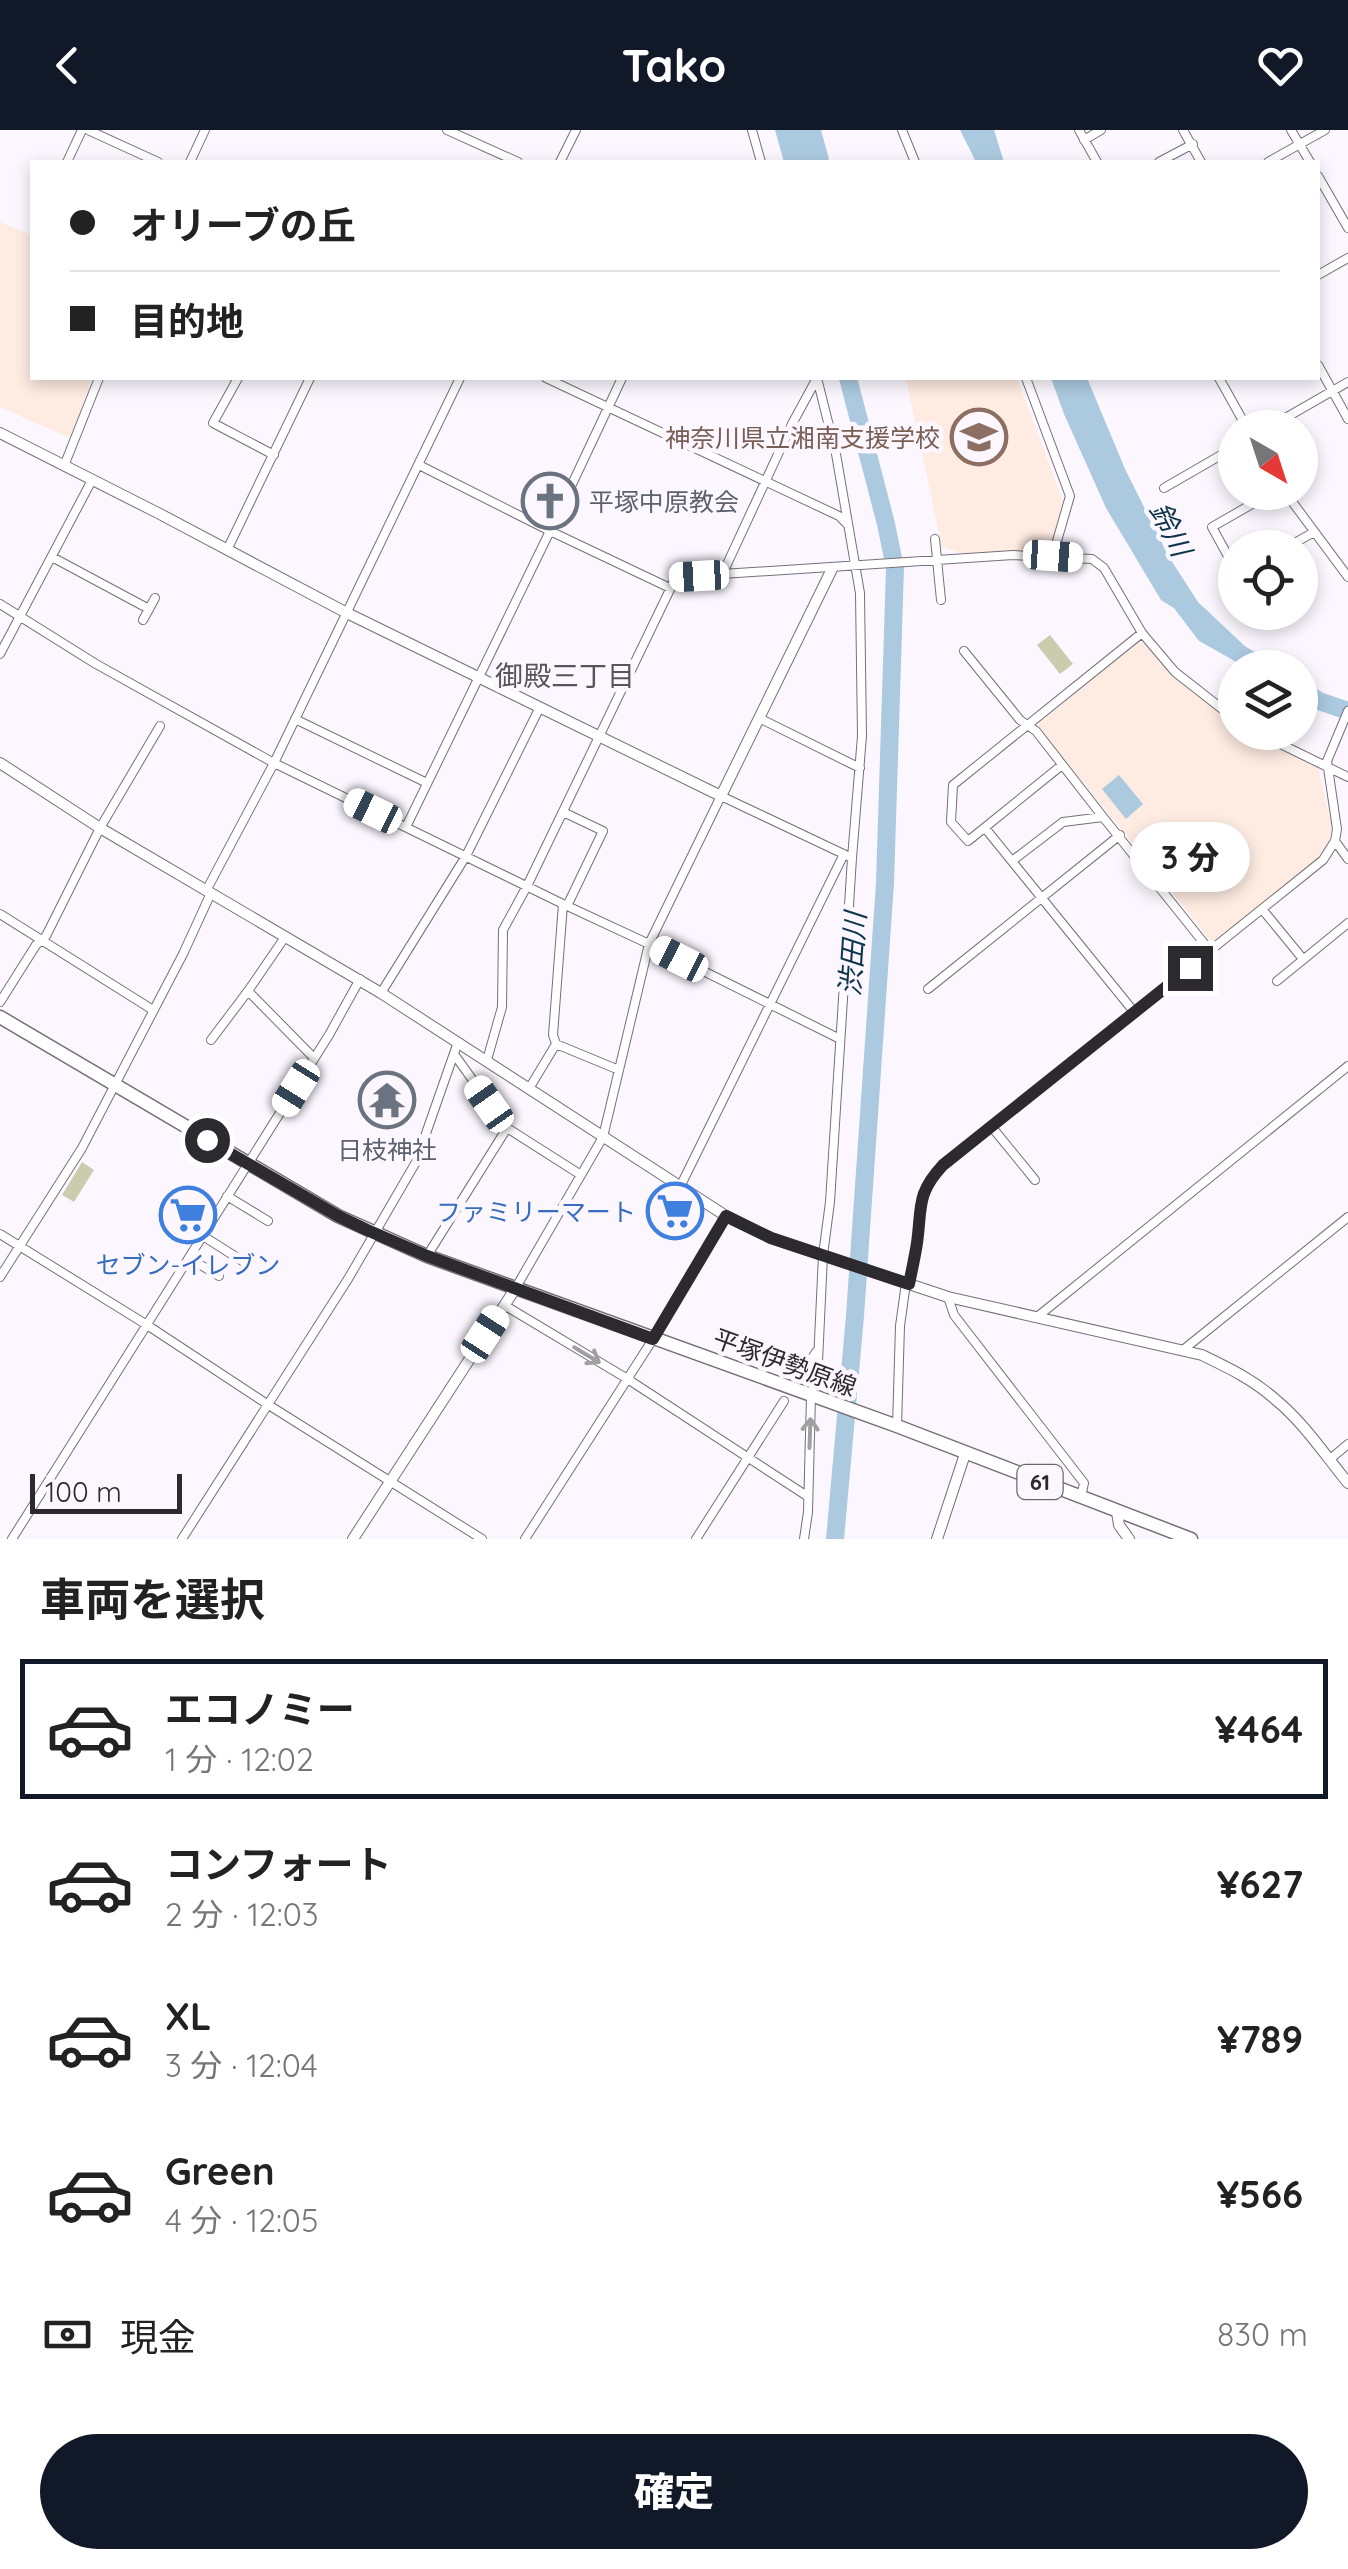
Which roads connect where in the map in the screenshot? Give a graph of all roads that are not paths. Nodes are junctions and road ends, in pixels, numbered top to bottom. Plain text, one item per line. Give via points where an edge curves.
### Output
1 (205, 130) edge
2 (447, 130) edge
3 (576, 130) edge
4 (752, 130) edge
5 (902, 130) edge
6 (1079, 130) edge
7 (1101, 130) edge
8 (1182, 130) edge
9 (1291, 130) edge
10 (1324, 130) edge
11 (91, 131) edge
12 (1084, 140) junction
13 (1192, 144) junction
14 (1299, 144) junction
15 (68, 159) edge
16 (154, 160) edge
17 (191, 160) edge
18 (514, 160) edge
19 (561, 160) edge
20 (760, 160) edge
21 (914, 160) edge
22 (1096, 160) edge
23 (1163, 160) edge
24 (1200, 160) edge
25 (1271, 160) edge
26 (1309, 160) edge
27 (1320, 179) edge
28 (1348, 228) edge
29 (1348, 258) edge
30 (1320, 275) edge
31 (1320, 369) edge
32 (98, 380) edge
33 (237, 380) edge
34 (309, 380) edge
35 (459, 380) edge
36 (550, 380) edge
37 (621, 380) edge
38 (816, 380) edge
39 (818, 380) edge
40 (1027, 380) edge
41 (1220, 380) edge
42 (1348, 382) edge
43 (1332, 391) junction
44 (609, 407) junction
45 (1237, 410) edge
46 (1299, 410) edge
47 (1348, 419) edge
48 (0, 433) edge
49 (274, 455) junction
50 (1218, 457) edge
51 (419, 465) junction
52 (64, 466) junction
53 (92, 480) junction
54 (765, 480) junction
55 (1164, 488) dead end
56 (1241, 510) edge
57 (850, 528) junction
58 (550, 531) junction
59 (1218, 537) edge
60 (1318, 537) edge
61 (936, 538) dead end
62 (227, 550) junction
63 (1053, 556) junction
64 (52, 558) junction
65 (936, 560) junction
66 (857, 566) junction
67 (832, 568) junction
68 (722, 575) junction
69 (1348, 577) edge
70 (670, 588) junction
71 (155, 598) dead end
72 (941, 600) dead end
73 (0, 604) edge
74 (149, 609) junction
75 (347, 613) junction
76 (20, 617) junction
77 (143, 620) dead end
78 (1142, 633) junction
79 (964, 652) dead end
80 (0, 654) edge
81 (479, 677) junction
82 (1218, 706) edge
83 (540, 707) junction
84 (1348, 711) edge
85 (759, 718) junction
86 (295, 719) junction
87 (1027, 725) junction
88 (160, 726) dead end
89 (600, 737) junction
90 (1296, 750) edge
91 (274, 763) junction
92 (0, 764) edge
93 (1327, 764) junction
94 (1062, 765) junction
95 (860, 768) junction
96 (1348, 777) edge
97 (427, 784) junction
98 (722, 796) junction
99 (564, 812) junction
100 (1103, 817) junction
101 (406, 827) junction
102 (100, 828) junction
103 (985, 828) junction
104 (1120, 835) junction
105 (1335, 842) junction
106 (466, 856) junction
107 (848, 856) junction
108 (1348, 860) edge
109 (1012, 861) junction
110 (528, 886) junction
111 (209, 892) junction
112 (1042, 898) junction
113 (565, 905) junction
114 (1262, 909) junction
115 (0, 914) edge
116 (1348, 923) edge
117 (284, 936) junction
118 (40, 940) junction
119 (649, 944) junction
120 (1211, 952) junction
121 (1303, 959) junction
122 (360, 980) junction
123 (1277, 981) dead end
124 (928, 989) dead end
125 (248, 991) junction
126 (381, 992) junction
127 (0, 1002) edge
128 (770, 1004) junction
129 (153, 1010) junction
130 (1135, 1013) junction
131 (0, 1017) edge
132 (840, 1039) junction
133 (210, 1040) dead end
134 (556, 1044) junction
135 (456, 1048) junction
136 (314, 1058) junction
137 (487, 1060) junction
138 (1348, 1066) edge
139 (618, 1070) junction
140 (114, 1086) junction
141 (530, 1087) junction
142 (991, 1126) junction
143 (507, 1128) junction
144 (603, 1137) junction
145 (249, 1163) junction
146 (582, 1176) junction
147 (1035, 1180) dead end
148 (680, 1187) junction
149 (227, 1196) junction
150 (726, 1216) junction
151 (1348, 1217) edge
152 (268, 1222) dead end
153 (376, 1233) junction
154 (0, 1234) edge
155 (202, 1236) junction
156 (19, 1246) junction
157 (427, 1256) junction
158 (825, 1256) junction
159 (189, 1258) junction
160 (244, 1262) dead end
161 (218, 1276) dead end
162 (0, 1277) edge
163 (906, 1283) junction
164 (516, 1289) junction
165 (948, 1297) junction
166 (504, 1305) junction
167 (1038, 1318) junction
168 (148, 1324) junction
169 (653, 1339) junction
170 (818, 1349) junction
171 (1184, 1350) junction
172 (626, 1378) junction
173 (798, 1379) dead end
174 (814, 1397) junction
175 (784, 1401) dead end
176 (267, 1404) junction
177 (893, 1425) junction
178 (1348, 1444) edge
179 (964, 1454) junction
180 (748, 1456) junction
181 (1329, 1460) junction
182 (389, 1482) junction
183 (1348, 1483) edge
184 (807, 1496) junction
185 (1081, 1497) junction
186 (1117, 1512) junction
187 (12, 1539) edge
188 (182, 1539) edge
189 (354, 1539) edge
190 (482, 1539) edge
191 (525, 1539) edge
192 (696, 1539) edge
193 (804, 1539) edge
194 (937, 1539) edge
195 (1129, 1539) edge
196 (1191, 1539) edge

1 - 17 street
2 - 18 street
3 - 19 street
4 - 20 street
5 - 21 street
6 - 12 street
7 - 12 street
8 - 13 street
9 - 14 street
10 - 14 street
11 - 15 street
11 - 16 street
12 - 22 street
13 - 23 street
13 - 24 street
14 - 25 street
14 - 26 street
27 - 28 street
29 - 30 street
31 - 43 street
32 - 52 street
33 - 49 street via 212,423
34 - 49 street
35 - 51 street
36 - 44 street
37 - 44 street
38 - 54 street
39 - 57 street
40 - 63 street via 1070,496
41 - 45 street
42 - 43 street
43 - 46 street
43 - 47 street
44 - 54 street
44 - 58 street
48 - 52 street
49 - 62 street
50 - 55 street
51 - 58 street
51 - 75 street
52 - 53 street
53 - 62 street
53 - 64 street
54 - 57 street via 839,516
54 - 68 street
56 - 59 street via 1212,526
57 - 66 street
58 - 70 street
58 - 81 street
60 - 69 street
61 - 65 street
62 - 75 street
63 - 65 street
63 - 78 street via 1092,558 1104,568
64 - 74 street
64 - 76 street
65 - 66 street
65 - 72 street
66 - 67 street
66 - 95 street
67 - 68 street
67 - 85 street
68 - 70 street via 676,577
70 - 89 street
71 - 74 street
73 - 76 street
74 - 77 street
75 - 81 street
75 - 86 street
76 - 80 street
76 - 91 street
78 - 82 street via 1175,672
78 - 87 street
79 - 87 street
81 - 83 street
81 - 97 street
83 - 89 street
83 - 106 street
84 - 93 street
85 - 95 street
85 - 98 street
86 - 91 street
86 - 97 street
87 - 94 street
87 - 103 street via 953,785 951,822 968,841
88 - 102 street
89 - 98 street
89 - 99 street
90 - 93 street
91 - 101 street
91 - 111 street
92 - 102 street
93 - 96 street
93 - 105 street
94 - 100 street
94 - 103 street
95 - 107 street
97 - 101 street
98 - 107 street
98 - 119 street
99 - 110 street
99 - 113 street via 603,832
100 - 104 street
100 - 109 street via 1063,822
101 - 106 street
102 - 111 street
102 - 118 street
103 - 109 street
104 - 112 street
104 - 120 street
105 - 108 street
105 - 114 street via 1323,860
106 - 110 street
106 - 126 street
107 - 128 street
107 - 132 street
109 - 112 street
110 - 113 street
110 - 137 street via 503,930 502,1006
111 - 117 street
111 - 129 street
112 - 124 street
112 - 130 street
113 - 119 street
113 - 134 street
114 - 120 street
114 - 121 street
115 - 118 street
116 - 121 street
117 - 122 street
117 - 125 street
118 - 127 street
118 - 129 street
119 - 128 street
119 - 139 street
120 - 130 street
121 - 123 street
122 - 126 street
122 - 136 street
125 - 133 street
125 - 136 street
126 - 135 street
128 - 132 street
128 - 148 street
129 - 140 street
130 - 142 street
131 - 140 main road, 平塚伊勢原線 / 61
132 - 158 street
134 - 139 street
134 - 141 street
135 - 137 street
135 - 143 street
135 - 153 street via 416,1162
136 - 145 street
137 - 141 street
138 - 167 street
139 - 144 street
140 - 145 main road, 平塚伊勢原線 / 61
140 - 156 street
141 - 144 street
142 - 147 street
142 - 163 street via 930,1179
143 - 146 street
143 - 157 street
144 - 146 street
144 - 148 street
145 - 149 street
145 - 153 main road, 平塚伊勢原線 / 61
146 - 164 street
148 - 150 street
149 - 152 street
149 - 155 street
150 - 158 street
150 - 169 street
151 - 171 street
153 - 157 main road, 平塚伊勢原線 / 61
153 - 176 street
154 - 156 street
155 - 159 street
155 - 160 street
156 - 162 street
156 - 168 street
157 - 164 main road, 平塚伊勢原線 / 61
158 - 163 street
158 - 170 street
159 - 161 street
159 - 168 street
163 - 165 street
163 - 177 street
164 - 166 street
164 - 169 main road, 平塚伊勢原線 / 61
165 - 167 street
165 - 185 street via 954,1315 1084,1484
166 -> 172 street
166 - 182 street
167 - 171 street
168 - 176 street
168 - 187 street
169 - 172 street
169 - 174 main road, 平塚伊勢原線 / 61
170 - 173 street
170 - 174 street
171 - 181 street via 1258,1386
172 - 180 street
172 - 191 street
174 - 177 main road, 平塚伊勢原線 / 61
184 -> 174 street
175 - 180 street
176 - 182 street
176 - 188 street
177 - 179 main road, 平塚伊勢原線 / 61
178 - 181 street
179 - 185 main road, 平塚伊勢原線 / 61
179 - 194 street
180 - 184 street
180 - 192 street
181 - 183 street
182 - 189 street
182 - 190 street
184 - 193 street
185 - 186 main road, 平塚伊勢原線 / 61
186 - 195 street
186 - 196 main road, 平塚伊勢原線 / 61

